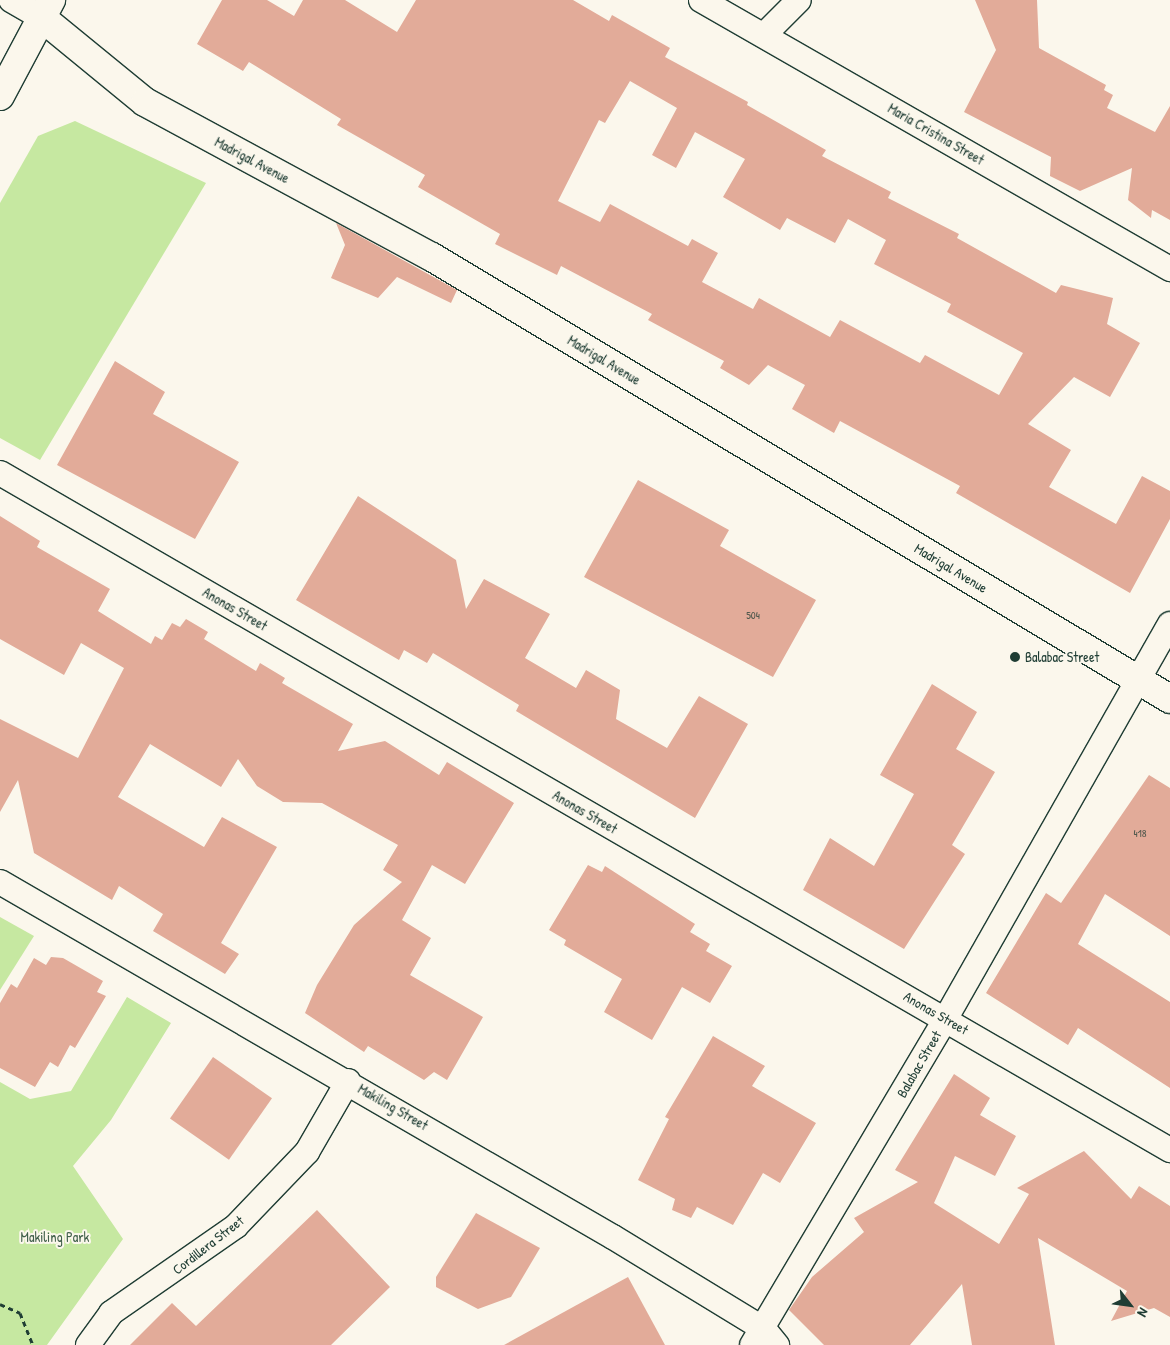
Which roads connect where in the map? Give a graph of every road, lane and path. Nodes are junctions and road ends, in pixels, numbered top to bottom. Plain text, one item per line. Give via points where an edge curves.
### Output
1 (12, 0) edge
2 (701, 0) edge
3 (799, 0) edge
4 (46, 9) edge
5 (764, 35) junction
6 (0, 96) edge
7 (1170, 269) edge
8 (0, 473) edge
9 (1170, 624) edge
10 (1137, 680) junction
11 (1170, 699) edge
12 (0, 882) edge
13 (946, 1018) junction
14 (348, 1081) junction
15 (1170, 1150) edge
16 (0, 1304) edge
17 (765, 1340) edge
18 (33, 1345) edge
19 (88, 1345) edge

1 - 4 street
2 - 5 street, Maria Cristina Street
3 - 5 street
4 - 6 street
4 - 10 street, Madrigal Avenue via 145,102 432,257
5 - 7 street, Maria Cristina Street
8 - 13 street, Anonas Street
9 - 10 street, Balabac Street
10 - 11 street, Madrigal Avenue
10 - 13 street, Balabac Street
12 - 14 street, Makiling Street
13 - 15 street, Anonas Street
13 - 17 street, Balabac Street
14 - 17 street, Makiling Street
14 - 19 street, Cordillera Street via 307,1152 236,1226 111,1313
16 - 18 path via 20,1312

